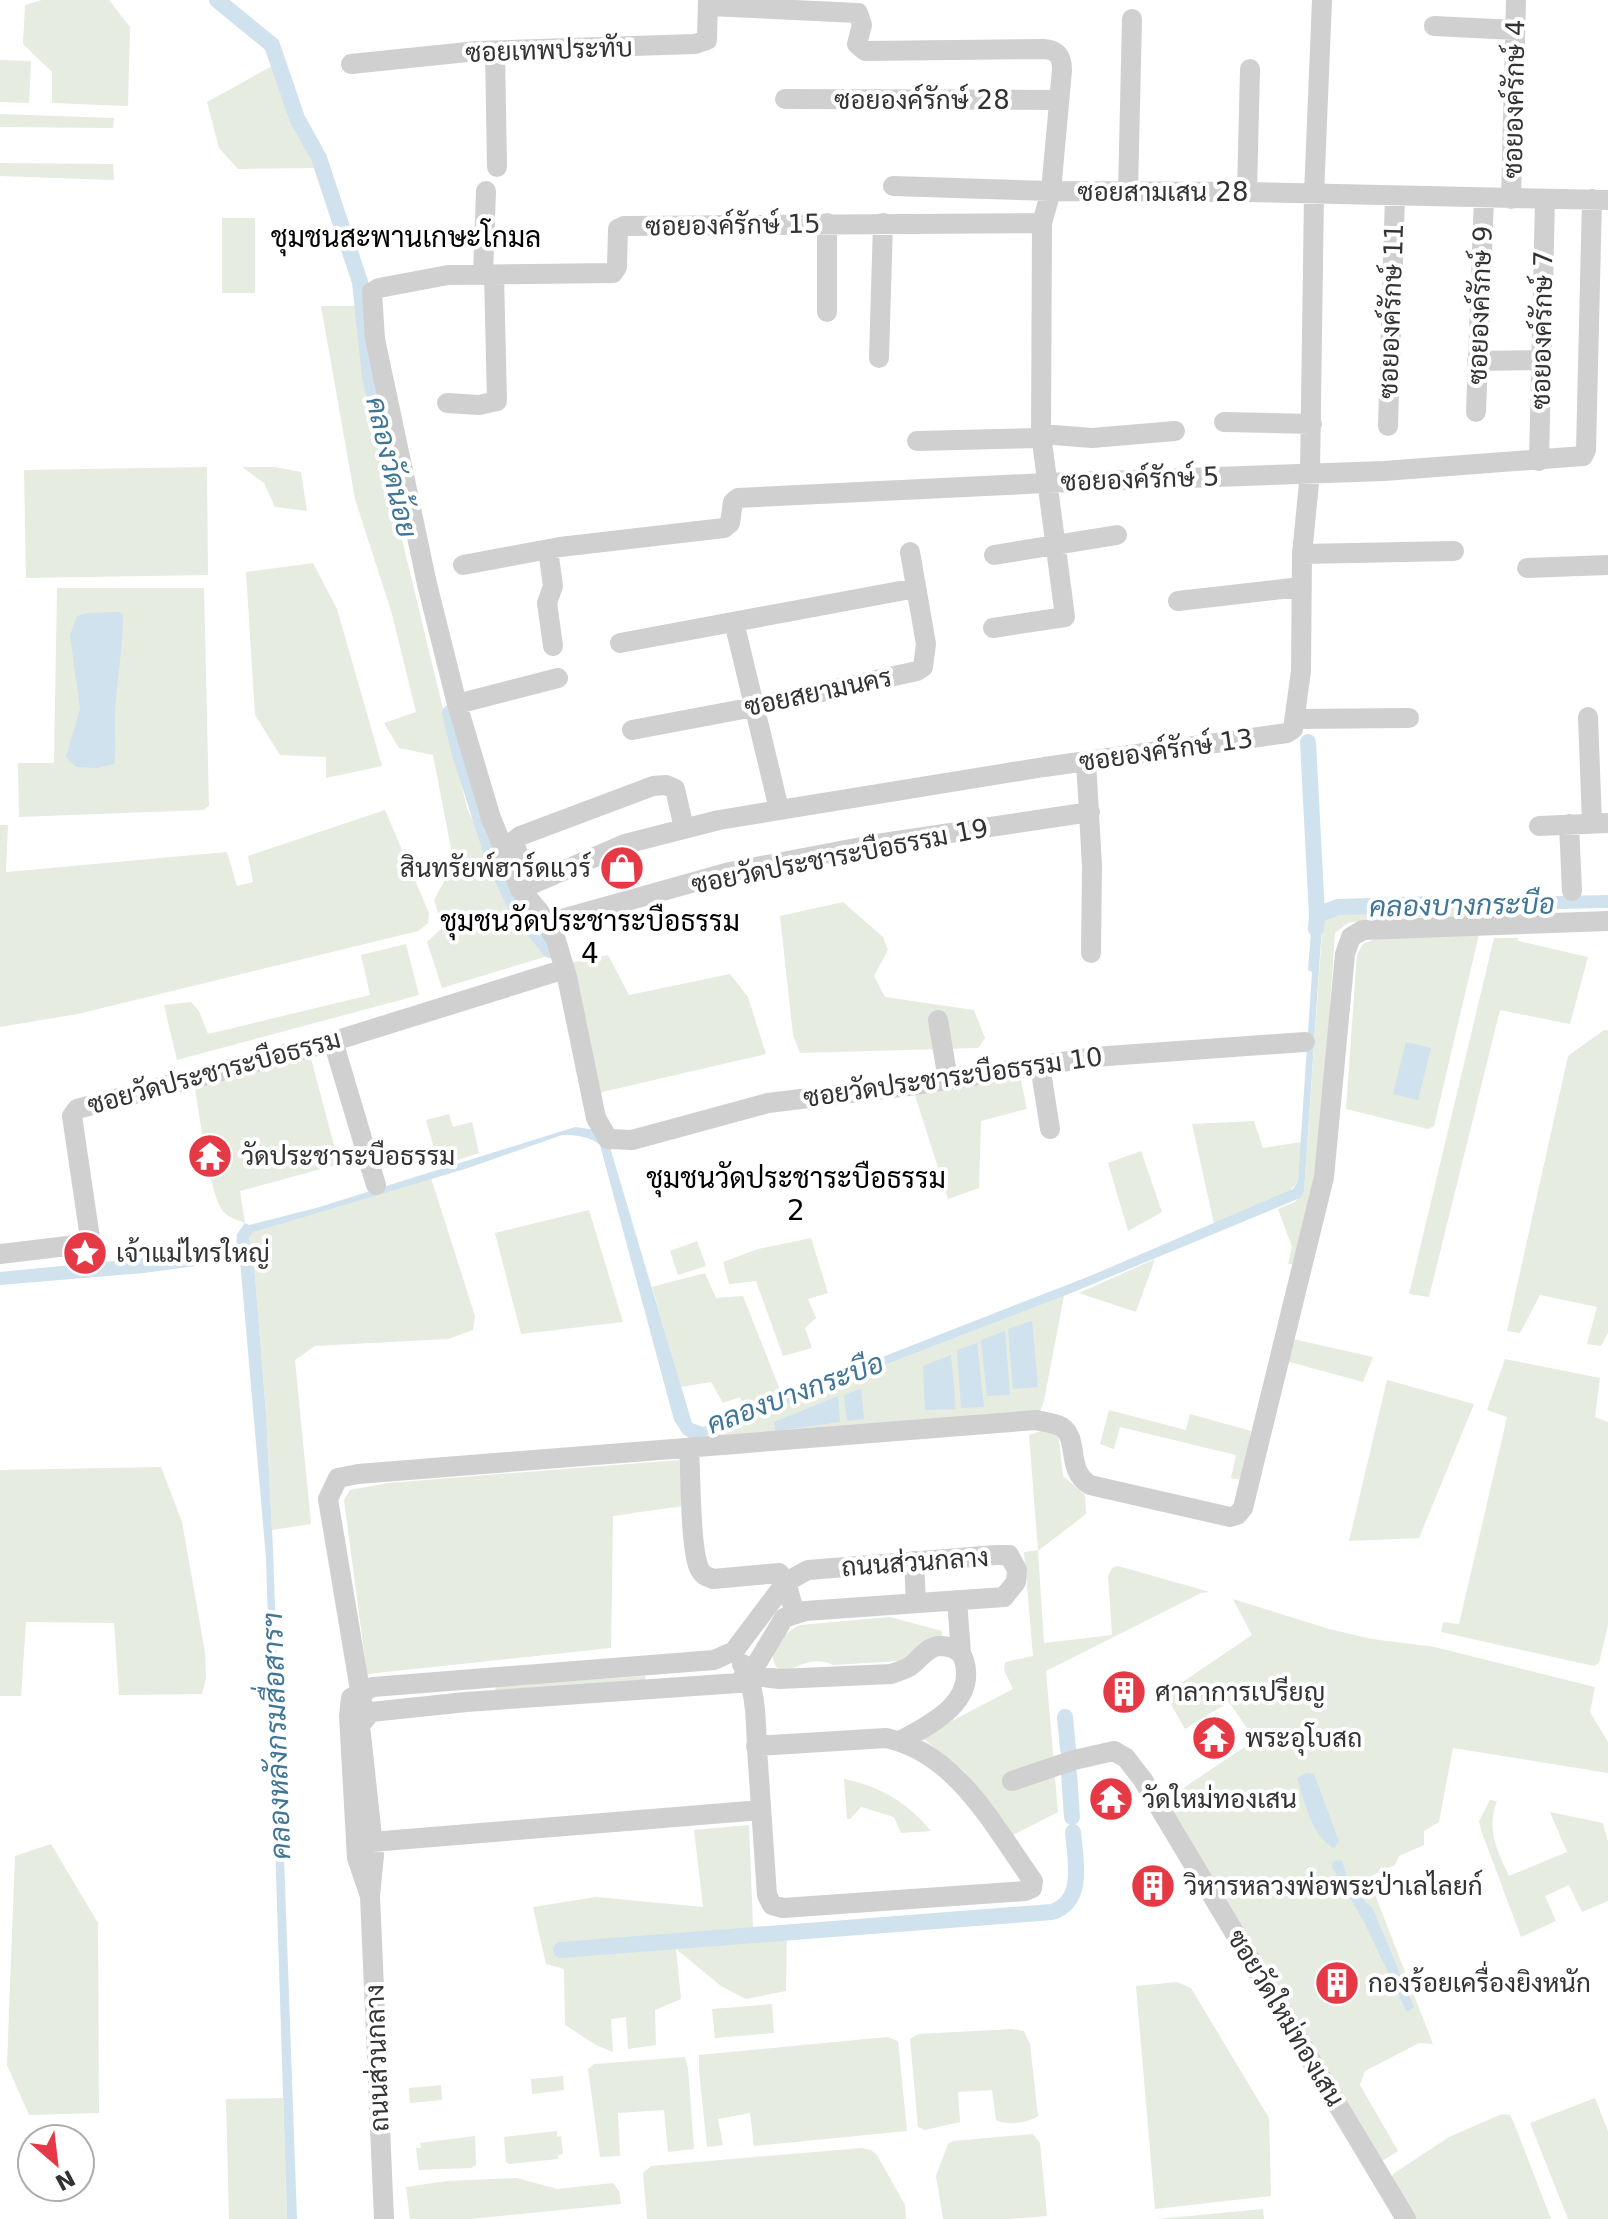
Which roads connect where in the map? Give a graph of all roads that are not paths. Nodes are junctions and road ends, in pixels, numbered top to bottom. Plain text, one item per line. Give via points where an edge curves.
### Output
1 (1322, 0) edge
2 (1516, 0) edge
3 (708, 3) edge
4 (1132, 19) dead end
5 (1434, 26) dead end
6 (1515, 30) junction
7 (495, 51) junction
8 (351, 64) dead end
9 (1250, 69) dead end
10 (785, 99) dead end
11 (1059, 100) junction
12 (497, 167) dead end
13 (893, 186) dead end
14 (486, 191) dead end
15 (1051, 191) junction
16 (1128, 192) junction
17 (1247, 192) junction
18 (1314, 195) junction
19 (1395, 197) junction
20 (1484, 198) junction
21 (1511, 199) junction
22 (1545, 199) junction
23 (1600, 200) edge
24 (827, 223) junction
25 (883, 223) junction
26 (1042, 223) junction
27 (489, 275) junction
28 (827, 312) dead end
29 (879, 358) dead end
30 (1542, 360) junction
31 (1477, 361) junction
32 (447, 403) dead end
33 (1476, 412) dead end
34 (1224, 422) dead end
35 (1312, 424) junction
36 (1388, 426) dead end
37 (1175, 431) dead end
38 (1041, 436) junction
39 (917, 441) dead end
40 (1539, 461) junction
41 (1310, 473) junction
42 (1046, 483) junction
43 (1117, 535) dead end
44 (1055, 544) junction
45 (548, 550) junction
46 (1454, 551) dead end
47 (910, 552) dead end
48 (1302, 554) junction
49 (994, 555) dead end
50 (463, 565) dead end
51 (1608, 565) edge
52 (1527, 568) dead end
53 (1300, 587) junction
54 (916, 588) junction
55 (1178, 601) dead end
56 (734, 622) junction
57 (993, 628) dead end
58 (620, 643) dead end
59 (553, 646) dead end
60 (558, 678) dead end
61 (457, 704) junction
62 (754, 707) junction
63 (1588, 717) dead end
64 (1409, 718) dead end
65 (1296, 719) junction
66 (632, 730) dead end
67 (1086, 761) junction
68 (779, 809) junction
69 (1090, 812) junction
70 (1600, 823) edge
71 (1569, 824) junction
72 (1539, 826) dead end
73 (684, 828) junction
74 (526, 889) junction
75 (1572, 891) dead end
76 (1608, 921) edge
77 (548, 926) junction
78 (1091, 953) dead end
79 (566, 973) junction
80 (938, 1020) dead end
81 (333, 1041) junction
82 (1305, 1042) dead end
83 (1040, 1065) junction
84 (948, 1080) junction
85 (1050, 1129) dead end
86 (376, 1185) dead end
87 (0, 1254) edge
88 (689, 1450) junction
89 (914, 1561) junction
90 (786, 1582) junction
91 (957, 1600) junction
92 (916, 1603) junction
93 (795, 1614) junction
94 (734, 1651) junction
95 (961, 1653) junction
96 (652, 1665) junction
97 (748, 1675) junction
98 (489, 1678) junction
99 (654, 1689) junction
100 (360, 1691) junction
101 (491, 1700) junction
102 (364, 1717) junction
103 (900, 1741) junction
104 (756, 1746) junction
105 (1012, 1781) dead end
106 (761, 1810) junction
107 (364, 1843) junction
108 (384, 2219) edge
109 (1406, 2219) edge

1 - 18 street
2 - 6 street, ซอยองค์รักษ์ 4
3 - 7 street, ซอยเทพประทับ via 707,40 695,44
3 - 11 street, ซอยองค์รักษ์ 28 via 858,13 862,25 857,44 865,51 1054,50 1062,62
4 - 16 street
5 - 6 street
6 - 21 street, ซอยองค์รักษ์ 4
7 - 8 street, ซอยเทพประทับ
7 - 12 street
9 - 17 street
10 - 11 street, ซอยองค์รักษ์ 28
11 - 15 street, ซอยองค์รักษ์ 28
13 - 15 street
14 - 27 street
15 - 16 street, ซอยสามเสน 28
15 - 26 street, ซอยสามเสน 28
16 - 17 street, ซอยสามเสน 28
17 - 18 street, ซอยสามเสน 28
18 - 19 street, ซอยสามเสน 28
18 - 35 street
19 - 20 street, ซอยสามเสน 28
19 - 36 street, ซอยองค์รักษ์ 11
20 - 21 street, ซอยสามเสน 28
20 - 31 street, ซอยองค์รักษ์ 9
21 - 22 street, ซอยสามเสน 28
22 - 23 street, ซอยสามเสน 28
22 - 30 street, ซอยองค์รักษ์ 7
23 - 40 street, ซอยองค์รักษ์ 5 via 1586,450 1583,456
24 - 25 street, ซอยองค์รักษ์ 15
24 - 27 street, ซอยองค์รักษ์ 15 via 624,226 618,229 613,273
24 - 28 street
25 - 26 street, ซอยองค์รักษ์ 15
25 - 29 street
26 - 38 street, ซอยสามเสน 28
27 - 32 street via 497,401
27 - 61 street, ซอยองค์รักษ์ 15 via 434,277 372,292 381,370
30 - 31 street
30 - 40 street, ซอยองค์รักษ์ 7
31 - 33 street, ซอยองค์รักษ์ 9
34 - 35 street
35 - 41 street
37 - 38 street
38 - 39 street
38 - 42 street, ซอยสามเสน 28
40 - 41 street, ซอยองค์รักษ์ 5
41 - 42 street, ซอยองค์รักษ์ 5
41 - 48 street
42 - 44 street, ซอยสามเสน 28
42 - 45 street, ซอยองค์รักษ์ 5 via 738,498 724,528
43 - 44 street
44 - 49 street
44 - 57 street, ซอยสามเสน 28 via 1065,617
45 - 50 street, ซอยองค์รักษ์ 5
45 - 59 street
46 - 48 street
47 - 54 street, ซอยสยามนคร
48 - 53 street
51 - 52 street
53 - 55 street
53 - 65 street
54 - 56 street
54 - 62 street, ซอยสยามนคร via 926,644 923,667
56 - 58 street
56 - 62 street
60 - 61 street
61 - 74 street via 491,818
62 - 66 street, ซอยสยามนคร
62 - 68 street
63 - 70 street
64 - 65 street
65 - 67 street, ซอยองค์รักษ์ 13 via 1287,733
67 - 68 street, ซอยองค์รักษ์ 13
67 - 69 street
68 - 73 street, ซอยองค์รักษ์ 13
69 - 77 street, ซอยวัดประชาระบือธรรม 19 via 730,872
69 - 78 street
70 - 71 street
71 - 72 street
71 - 75 street
73 - 74 street, ซอยองค์รักษ์ 13 via 625,844
73 - 74 street via 675,789 653,786 515,840
74 - 77 street
76 - 88 street via 1363,930 1351,937 1345,954 1324,1177 1243,1508 1237,1515 1090,1485 1080,1479 1066,1431 1036,1420
77 - 79 street
79 - 81 street, ซอยวัดประชาระบือธรรม
79 - 84 street, ซอยวัดประชาระบือธรรม 10 via 596,1118 608,1139 632,1140 768,1103
80 - 84 street
81 - 86 street
81 - 87 street, ซอยวัดประชาระบือธรรม via 77,1109 72,1116 90,1238 84,1244
82 - 83 street, ซอยวัดประชาระบือธรรม 10 via 1151,1051
83 - 84 street, ซอยวัดประชาระบือธรรม 10
83 - 85 street
88 - 90 street via 699,1570 713,1579 779,1573
88 - 100 street, ถนนส่วนกลาง via 338,1478 328,1499
89 - 90 street, ถนนส่วนกลาง via 808,1570
89 - 91 street, ถนนส่วนกลาง via 996,1555 1014,1560 1016,1582 1004,1597
89 - 92 street
90 - 93 street
90 - 94 street
91 - 92 street, ถนนส่วนกลาง
91 - 95 street
92 - 93 street, ถนนส่วนกลาง
93 - 97 street via 784,1618
94 - 96 street via 714,1660
94 - 97 street
95 - 97 street via 929,1648 907,1668 891,1674 779,1679
95 - 103 street via 965,1679 958,1701 941,1718
96 - 98 street
96 - 99 street
97 - 99 street via 738,1683
97 - 104 street
98 - 100 street
98 - 101 street
99 - 101 street
100 - 102 street, ถนนส่วนกลาง
100 - 107 street, ถนนส่วนกลาง via 348,1706
101 - 102 street via 371,1712
102 - 107 street, ถนนส่วนกลาง
103 - 104 street
103 - 106 street via 959,1779 1033,1881 1032,1888 772,1905
104 - 106 street
105 - 109 street, ซอยวัดใหม่ทองเสน via 1114,1751 1126,1758
106 - 107 street
107 - 108 street, ถนนส่วนกลาง via 357,1858 370,1896

